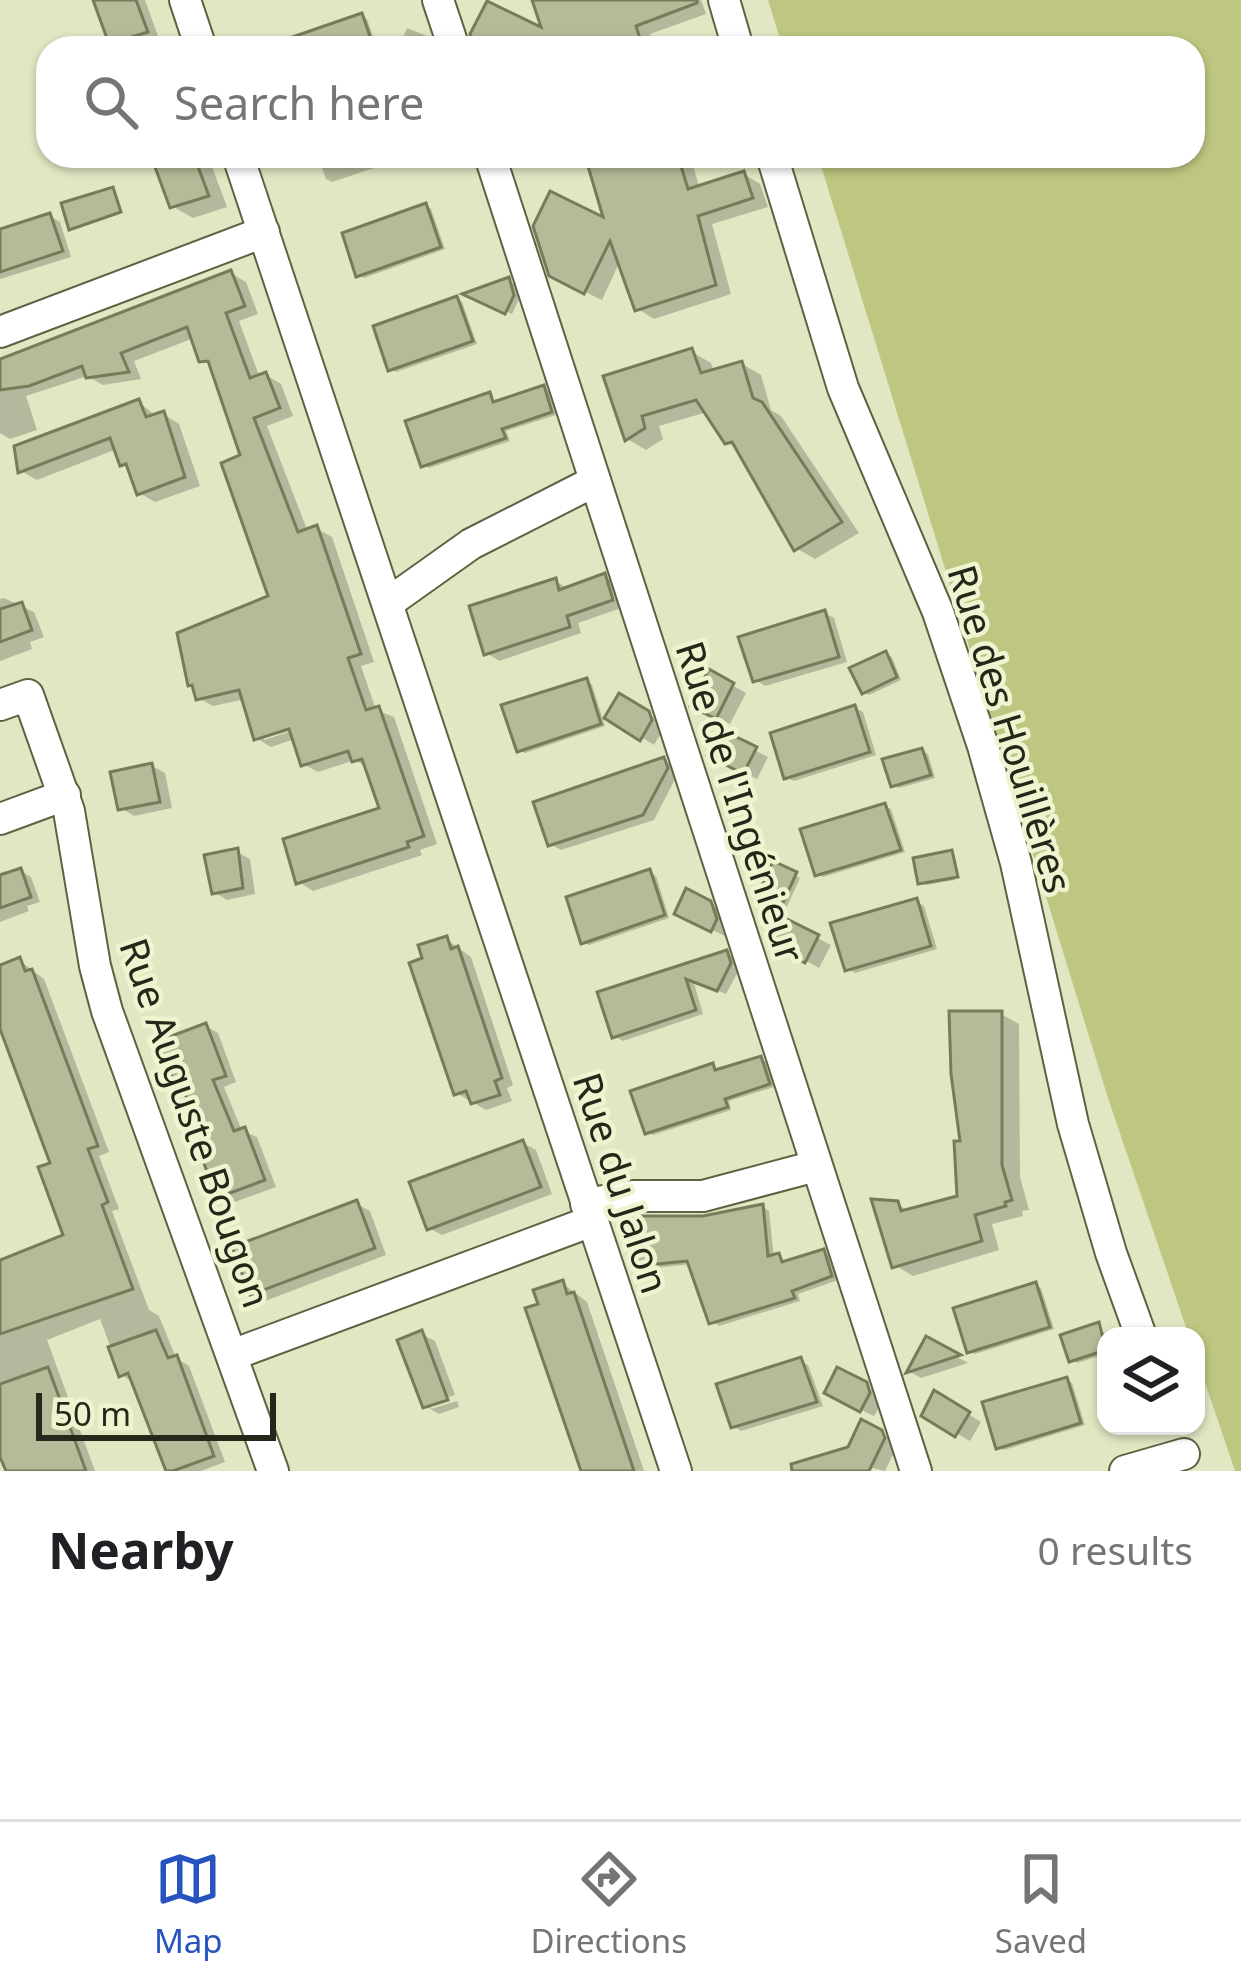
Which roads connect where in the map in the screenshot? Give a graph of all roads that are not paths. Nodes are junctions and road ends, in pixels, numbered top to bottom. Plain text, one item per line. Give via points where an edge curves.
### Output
1 (185, 0) edge
2 (438, 0) edge
3 (724, 0) edge
4 (197, 36) edge
5 (450, 36) edge
6 (734, 36) edge
7 (242, 168) edge
8 (494, 168) edge
9 (776, 168) edge
10 (264, 232) junction
11 (0, 332) edge
12 (595, 481) junction
13 (388, 603) junction
14 (0, 705) edge
15 (64, 795) junction
16 (0, 819) edge
17 (816, 1166) junction
18 (589, 1213) junction
19 (1138, 1327) edge
20 (232, 1354) junction
21 (1182, 1450) edge
22 (273, 1471) edge
23 (676, 1471) edge
24 (916, 1471) edge
25 (1125, 1471) edge

1 - 4 street
2 - 5 street
3 - 6 street
7 - 10 street
8 - 12 street, Rue de l'Ingénieur
9 - 19 street, Rue des Houillères via 843,388 938,613 982,746 1084,1167
10 - 11 street
10 - 13 street, Rue du Jalon
12 - 13 street via 471,544
12 - 17 street, Rue de l'Ingénieur
13 - 18 street, Rue du Jalon
14 - 15 street, Rue Auguste Bougon via 28,695
15 - 16 street
15 - 20 street, Rue Auguste Bougon via 101,990
17 - 18 street via 703,1196 633,1196
17 - 24 street, Rue de l'Ingénieur
18 - 20 street
18 - 23 street, Rue du Jalon
20 - 22 street, Rue Auguste Bougon
21 - 25 street

